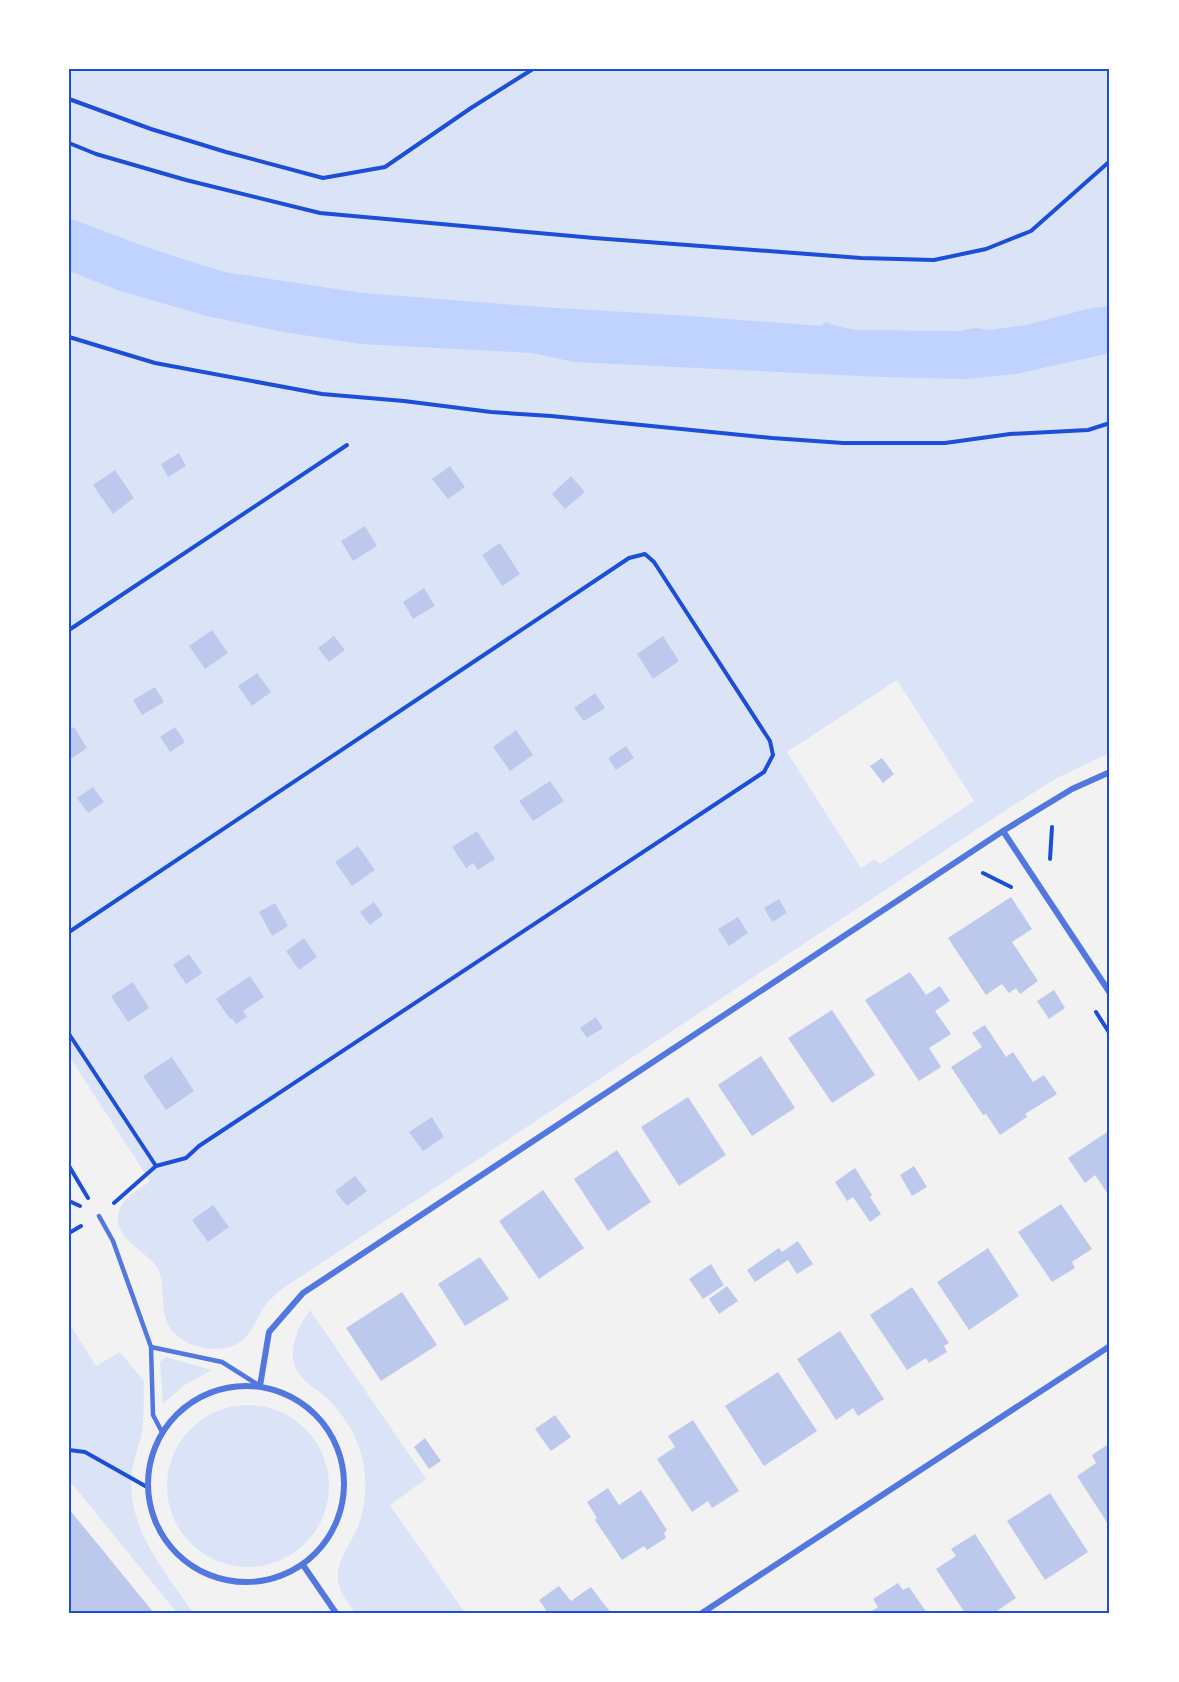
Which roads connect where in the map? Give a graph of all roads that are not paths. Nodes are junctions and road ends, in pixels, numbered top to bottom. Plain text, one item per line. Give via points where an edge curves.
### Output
1 (1110, 772) edge
2 (1003, 831) junction
3 (1110, 993) edge
4 (99, 1216) road end
5 (1110, 1346) edge
6 (151, 1347) junction
7 (260, 1386) junction
8 (162, 1432) junction
9 (303, 1564) junction
10 (336, 1613) edge
11 (702, 1613) edge

1 - 2 street via 1072,789
2 - 3 street
2 - 7 street via 303,1293 269,1332
4 - 6 lane via 113,1241
5 - 11 street
6 - 7 lane via 222,1362
6 - 8 lane via 153,1415
7 - 8 street via 231,1386 204,1394 180,1410
7 - 9 street via 291,1396 319,1416 337,1445 345,1477 341,1510 327,1541
8 - 9 street via 150,1458 147,1487 154,1517 168,1543 189,1564 217,1578 246,1582 276,1578
9 - 10 street

